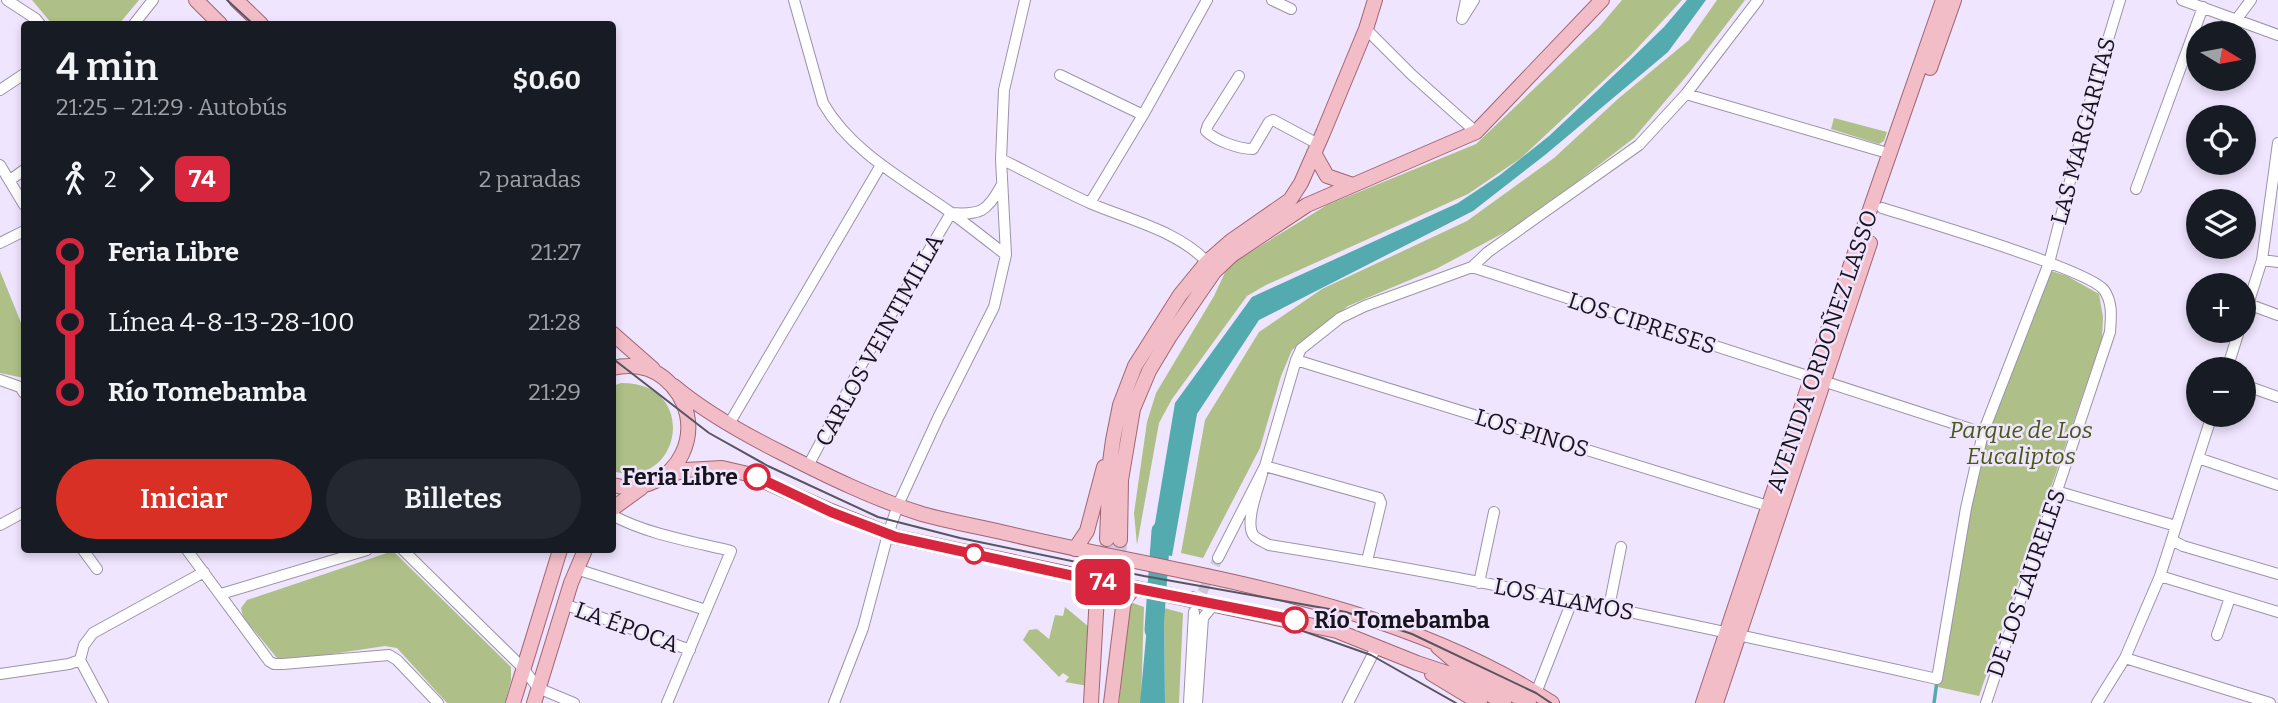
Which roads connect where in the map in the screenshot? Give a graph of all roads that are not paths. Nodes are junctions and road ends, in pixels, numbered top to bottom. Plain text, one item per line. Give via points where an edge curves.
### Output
1 (7, 0) edge
2 (153, 0) edge
3 (196, 0) edge
4 (236, 0) edge
5 (794, 0) edge
6 (1025, 0) edge
7 (1207, 0) edge
8 (1272, 0) edge
9 (1375, 0) edge
10 (1466, 0) edge
11 (1474, 0) edge
12 (1602, 0) edge
13 (1758, 0) edge
14 (1943, 0) edge
15 (1954, 0) edge
16 (2120, 0) edge
17 (2182, 0) edge
18 (2251, 0) edge
19 (2203, 7) junction
20 (1292, 9) dead end
21 (2236, 20) junction
22 (38, 21) edge
23 (136, 21) edge
24 (217, 21) edge
25 (258, 21) edge
26 (1366, 29) junction
27 (2278, 35) edge
28 (1060, 75) dead end
29 (1239, 75) dead end
30 (21, 76) edge
31 (0, 90) edge
32 (1686, 94) junction
33 (1143, 115) junction
34 (1476, 132) junction
35 (2278, 143) edge
36 (1316, 149) junction
37 (1891, 154) junction
38 (1001, 159) junction
39 (0, 165) edge
40 (881, 165) junction
41 (1307, 169) junction
42 (21, 172) edge
43 (10, 180) junction
44 (1002, 184) junction
45 (1353, 185) junction
46 (2136, 189) dead end
47 (1323, 198) junction
48 (21, 200) edge
49 (1090, 203) junction
50 (1882, 208) junction
51 (951, 213) junction
52 (21, 232) edge
53 (0, 243) edge
54 (1006, 255) junction
55 (2262, 260) junction
56 (1207, 262) junction
57 (2278, 262) edge
58 (2049, 263) junction
59 (1472, 267) junction
60 (2256, 279) edge
61 (2256, 307) edge
62 (2278, 315) edge
63 (616, 337) edge
64 (1296, 360) junction
65 (616, 368) edge
66 (1142, 368) junction
67 (659, 374) junction
68 (0, 380) edge
69 (1817, 380) junction
70 (674, 386) junction
71 (21, 388) edge
72 (2256, 389) edge
73 (2278, 397) edge
74 (729, 424) junction
75 (2208, 427) edge
76 (1983, 433) junction
77 (2198, 458) junction
78 (808, 467) junction
79 (1264, 470) junction
80 (662, 477) junction
81 (646, 485) junction
82 (2278, 485) edge
83 (616, 486) edge
84 (2056, 491) junction
85 (898, 505) junction
86 (616, 506) edge
87 (1768, 506) junction
88 (1494, 512) dead end
89 (21, 514) edge
90 (616, 517) edge
91 (0, 525) edge
92 (2176, 526) junction
93 (888, 534) junction
94 (1114, 539) tunnel mouth
95 (2172, 540) junction
96 (1621, 547) dead end
97 (1075, 550) junction
98 (85, 553) edge
99 (189, 553) edge
100 (358, 553) edge
101 (406, 553) edge
102 (559, 553) edge
103 (584, 553) edge
104 (1218, 558) tunnel mouth
105 (1367, 561) junction
106 (1140, 563) junction
107 (97, 569) dead end
108 (576, 569) junction
109 (204, 572) junction
110 (2278, 574) edge
111 (2160, 576) junction
112 (1083, 578) junction
113 (1479, 583) junction
114 (1135, 588) junction
115 (221, 594) junction
116 (2230, 598) junction
117 (1572, 601) junction
118 (564, 604) junction
119 (1218, 605) junction
120 (1609, 607) junction
121 (706, 610) junction
122 (1194, 612) tunnel mouth
123 (2278, 612) edge
124 (1732, 632) junction
125 (2217, 635) dead end
126 (1377, 646) junction
127 (690, 650) junction
128 (2125, 658) junction
129 (80, 660) junction
130 (1417, 663) junction
131 (523, 668) junction
132 (0, 674) edge
133 (1937, 679) joint
134 (538, 688) junction
135 (1533, 698) edge
136 (103, 703) edge
137 (438, 703) edge
138 (513, 703) edge
139 (534, 703) edge
140 (574, 703) edge
141 (667, 703) edge
142 (834, 703) edge
143 (1090, 703) edge
144 (1096, 703) edge
145 (1110, 703) edge
146 (1189, 703) edge
147 (1197, 703) edge
148 (1348, 703) edge
149 (1480, 703) edge
150 (1504, 703) edge
151 (1552, 703) edge
152 (1707, 703) edge
153 (1986, 703) edge
154 (2097, 703) edge
155 (2270, 703) edge

1 - 22 street
2 - 23 street
3 - 24 main road
4 - 25 main road
5 - 40 street via 823,103 845,132
6 - 38 street via 1004,90
7 - 33 street
8 - 20 street
9 - 26 main road
10 - 11 street via 1462,19
12 - 34 main road
13 - 32 street
14 - 37 main road, AVENIDA ORDOÑEZ LASSO
15 - 50 main road, AVENIDA ORDOÑEZ LASSO
16 - 58 street, LAS MARGARITAS
17 - 19 street
18 - 21 street
19 - 21 street
19 - 46 street
21 - 27 street
26 - 34 street
26 - 36 main road
28 - 33 street
29 - 36 street via 1208,125 1210,135 1253,149 1273,120
30 - 31 street
32 - 37 street
32 - 59 street via 1639,145
33 - 49 street
34 - 45 main road
35 - 55 street
36 - 41 main road
36 - 45 main road via 1327,176
37 - 69 main road, AVENIDA ORDOÑEZ LASSO
38 - 44 street
38 - 49 street
39 - 43 street
40 - 51 street
40 - 74 street
41 - 47 main road via 1321,174
41 - 56 main road via 1290,200
42 - 43 street
43 - 48 street
44 - 51 street via 990,205 978,213
44 - 54 street
45 - 47 main road
47 - 66 main road via 1213,272
49 - 56 street via 1181,241
50 - 58 street, DE LOS LAURELES
50 - 69 main road, AVENIDA ORDOÑEZ LASSO
51 - 54 street
51 - 78 street, CARLOS VEINTIMILLA via 863,362
52 - 53 street
54 - 85 street via 994,307
55 - 57 street
55 - 60 street
56 - 66 main road via 1180,295
58 - 76 street, LAS MARGARITAS
58 - 84 street, DE LOS LAURELES via 2096,282 2111,306 2110,332
59 - 64 street via 1340,318 1301,349
59 - 69 street, LOS CIPRESES
61 - 62 street
63 - 67 main road
64 - 79 street
64 - 87 street, LOS PINOS
65 - 67 main road via 634,366
66 - 94 main road via 1120,405 1113,440
66 - 97 main road via 1117,398 1087,531
66 - 106 main road via 1126,493 1126,538
67 - 70 main road
68 - 71 street
69 - 76 street, LOS CIPRESES
69 - 87 main road, AVENIDA ORDOÑEZ LASSO
69 - 124 main road, AVENIDA ORDOÑEZ LASSO
70 - 74 main road
70 - 80 main road via 685,406 689,429 681,456
72 - 73 street
74 - 78 main road
75 - 77 street
76 - 133 street, LAS MARGARITAS
77 - 82 street
77 - 92 street
78 - 85 main road
79 - 104 street
79 - 105 street via 1379,498
79 - 105 street, LOS ALAMOS via 1251,515 1255,538 1269,545
80 - 81 main road
80 - 93 main road via 710,468 748,474
81 - 83 main road
81 - 86 main road
84 - 92 street
84 - 153 street, DE LOS LAURELES
85 - 93 street
85 - 97 main road
87 - 124 main road, AVENIDA ORDOÑEZ LASSO
88 - 113 street
89 - 91 street
90 - 121 street via 732,551
92 - 95 street
93 - 112 main road
93 - 142 street via 869,609
95 - 110 street
95 - 111 street
96 - 120 street
97 - 106 main road
98 - 107 street
99 - 109 street
100 - 115 street
101 - 131 street
102 - 131 main road
103 - 108 main road
105 - 113 street, LOS ALAMOS
106 - 135 main road via 1298,597 1424,636 1460,666
108 - 118 main road
108 - 121 street
109 - 115 street
109 - 129 street via 93,633
111 - 116 street
111 - 128 street
112 - 114 main road
112 - 143 main road via 1097,596
113 - 117 street, LOS ALAMOS
114 - 119 main road
114 - 145 main road via 1123,607
115 - 137 street via 274,664 389,655
116 - 123 street
116 - 125 street
117 - 120 street, LOS ALAMOS
117 - 135 street
118 - 127 street, LA ÉPOCA
118 - 134 main road
119 - 126 main road via 1337,631
119 - 147 street via 1203,618
120 - 124 street, LOS ALAMOS
121 - 127 street
122 - 146 street
124 - 133 street, LOS ALAMOS
124 - 152 main road, AVENIDA ORDOÑEZ LASSO
126 - 130 main road
126 - 148 street
127 - 141 street
128 - 154 street
128 - 155 street
129 - 132 street
129 - 136 street
130 - 149 main road
130 - 150 main road via 1462,678
131 - 134 street
131 - 138 main road
134 - 139 main road
134 - 140 street
135 - 151 main road
144 - 145 main road via 1111,597

